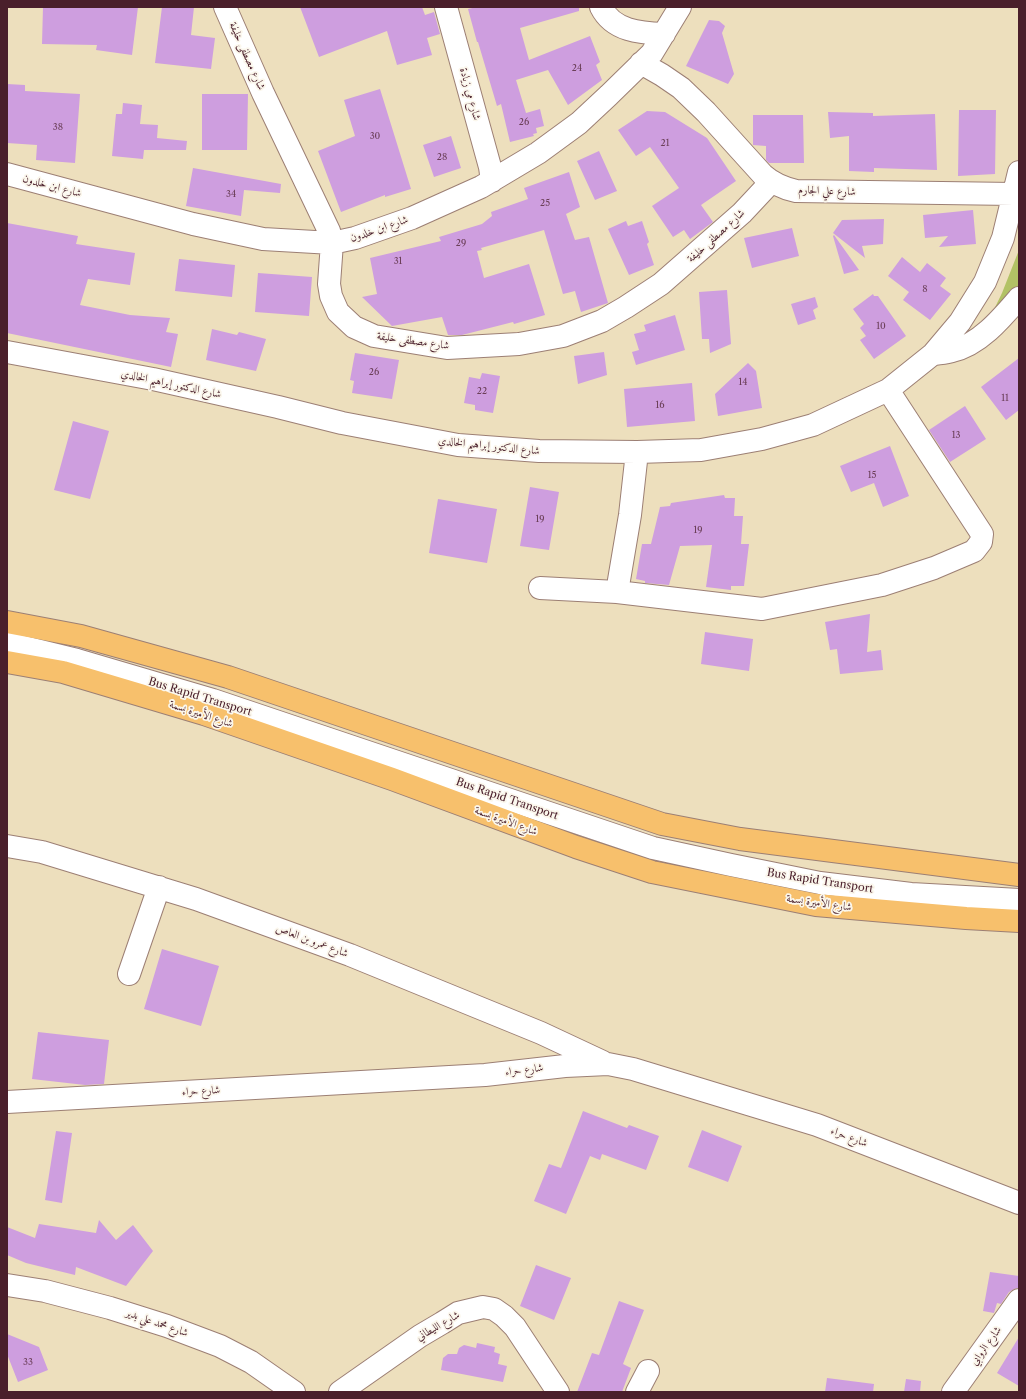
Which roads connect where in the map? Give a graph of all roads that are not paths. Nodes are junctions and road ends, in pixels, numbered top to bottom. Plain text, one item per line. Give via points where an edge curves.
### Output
1 (225, 7) edge
2 (446, 7) edge
3 (601, 7) edge
4 (680, 7) edge
5 (664, 34) junction
6 (641, 63) junction
7 (1019, 172) edge
8 (7, 174) edge
9 (492, 181) junction
10 (771, 182) junction
11 (1014, 194) junction
12 (332, 243) junction
13 (1019, 298) edge
14 (7, 352) edge
15 (933, 354) junction
16 (888, 390) junction
17 (637, 452) junction
18 (540, 588) dead end
19 (617, 592) junction
20 (7, 622) edge
21 (7, 643) edge
22 (7, 662) edge
23 (7, 846) edge
24 (1019, 875) edge
25 (158, 887) junction
26 (1019, 900) edge
27 (1019, 921) edge
28 (129, 974) dead end
29 (608, 1064) junction
30 (7, 1102) edge
31 (1019, 1203) edge
32 (7, 1285) edge
33 (1019, 1300) edge
34 (648, 1371) dead end
35 (294, 1392) edge
36 (340, 1392) edge
37 (558, 1392) edge
38 (637, 1392) edge
39 (953, 1392) edge

1 - 12 street, شارع مصطفى خليفة via 329,231
2 - 9 street, شارع مي زيادة
3 - 5 street via 604,14 620,26 635,32
4 - 5 street, شارع ابن خلدون
5 - 6 street, شارع ابن خلدون
6 - 9 street, شارع ابن خلدون via 579,123 538,153
6 - 10 street, شارع علي الجارم via 681,88
7 - 11 street, شارع الدكتور إبراهيم الخالدي
8 - 12 street, شارع ابن خلدون via 193,224 263,239
9 - 12 street, شارع ابن خلدون via 412,218 355,238
10 - 11 street, شارع علي الجارم via 796,191
10 - 12 street, شارع مصطفى خليفة via 742,213 661,284 626,307 602,321 563,336 518,344 447,348 374,336 354,328 338,312 331,296 329,284
11 - 15 street, شارع الدكتور إبراهيم الخالدي via 1003,238 985,282 960,322
13 - 15 street via 995,326 974,341 953,351
14 - 17 street, شارع الدكتور إبراهيم الخالدي via 153,379 342,423 458,445 539,451
15 - 16 street, شارع الدكتور إبراهيم الخالدي
16 - 17 street, شارع الدكتور إبراهيم الخالدي via 813,425 762,439 701,450
16 - 19 street via 982,534 981,542 974,551 934,568 882,585 762,609
17 - 19 street
18 - 19 street
20 - 24 main road via 81,636 228,677 662,824 740,839
21 - 26 street, Bus Rapid Transport via 77,660 213,700 652,848 820,883 911,894
22 - 27 main road, شارع الأميرة بسمة via 63,672 204,714 652,872 816,904
23 - 25 street, شارع عمرو بن العاص via 42,852
25 - 28 street
25 - 29 street, شارع عمرو بن العاص via 350,955 541,1033
29 - 30 street, شارع حراء via 485,1075
29 - 31 street, شارع حراء via 633,1069 817,1125
32 - 35 street, شارع محمد علي بدير via 45,1291 167,1326 220,1346 251,1362
33 - 39 street, شارع الروابي
34 - 38 street
36 - 37 street, شارع الليطاني via 420,1336 458,1313 482,1307 504,1316 515,1327

